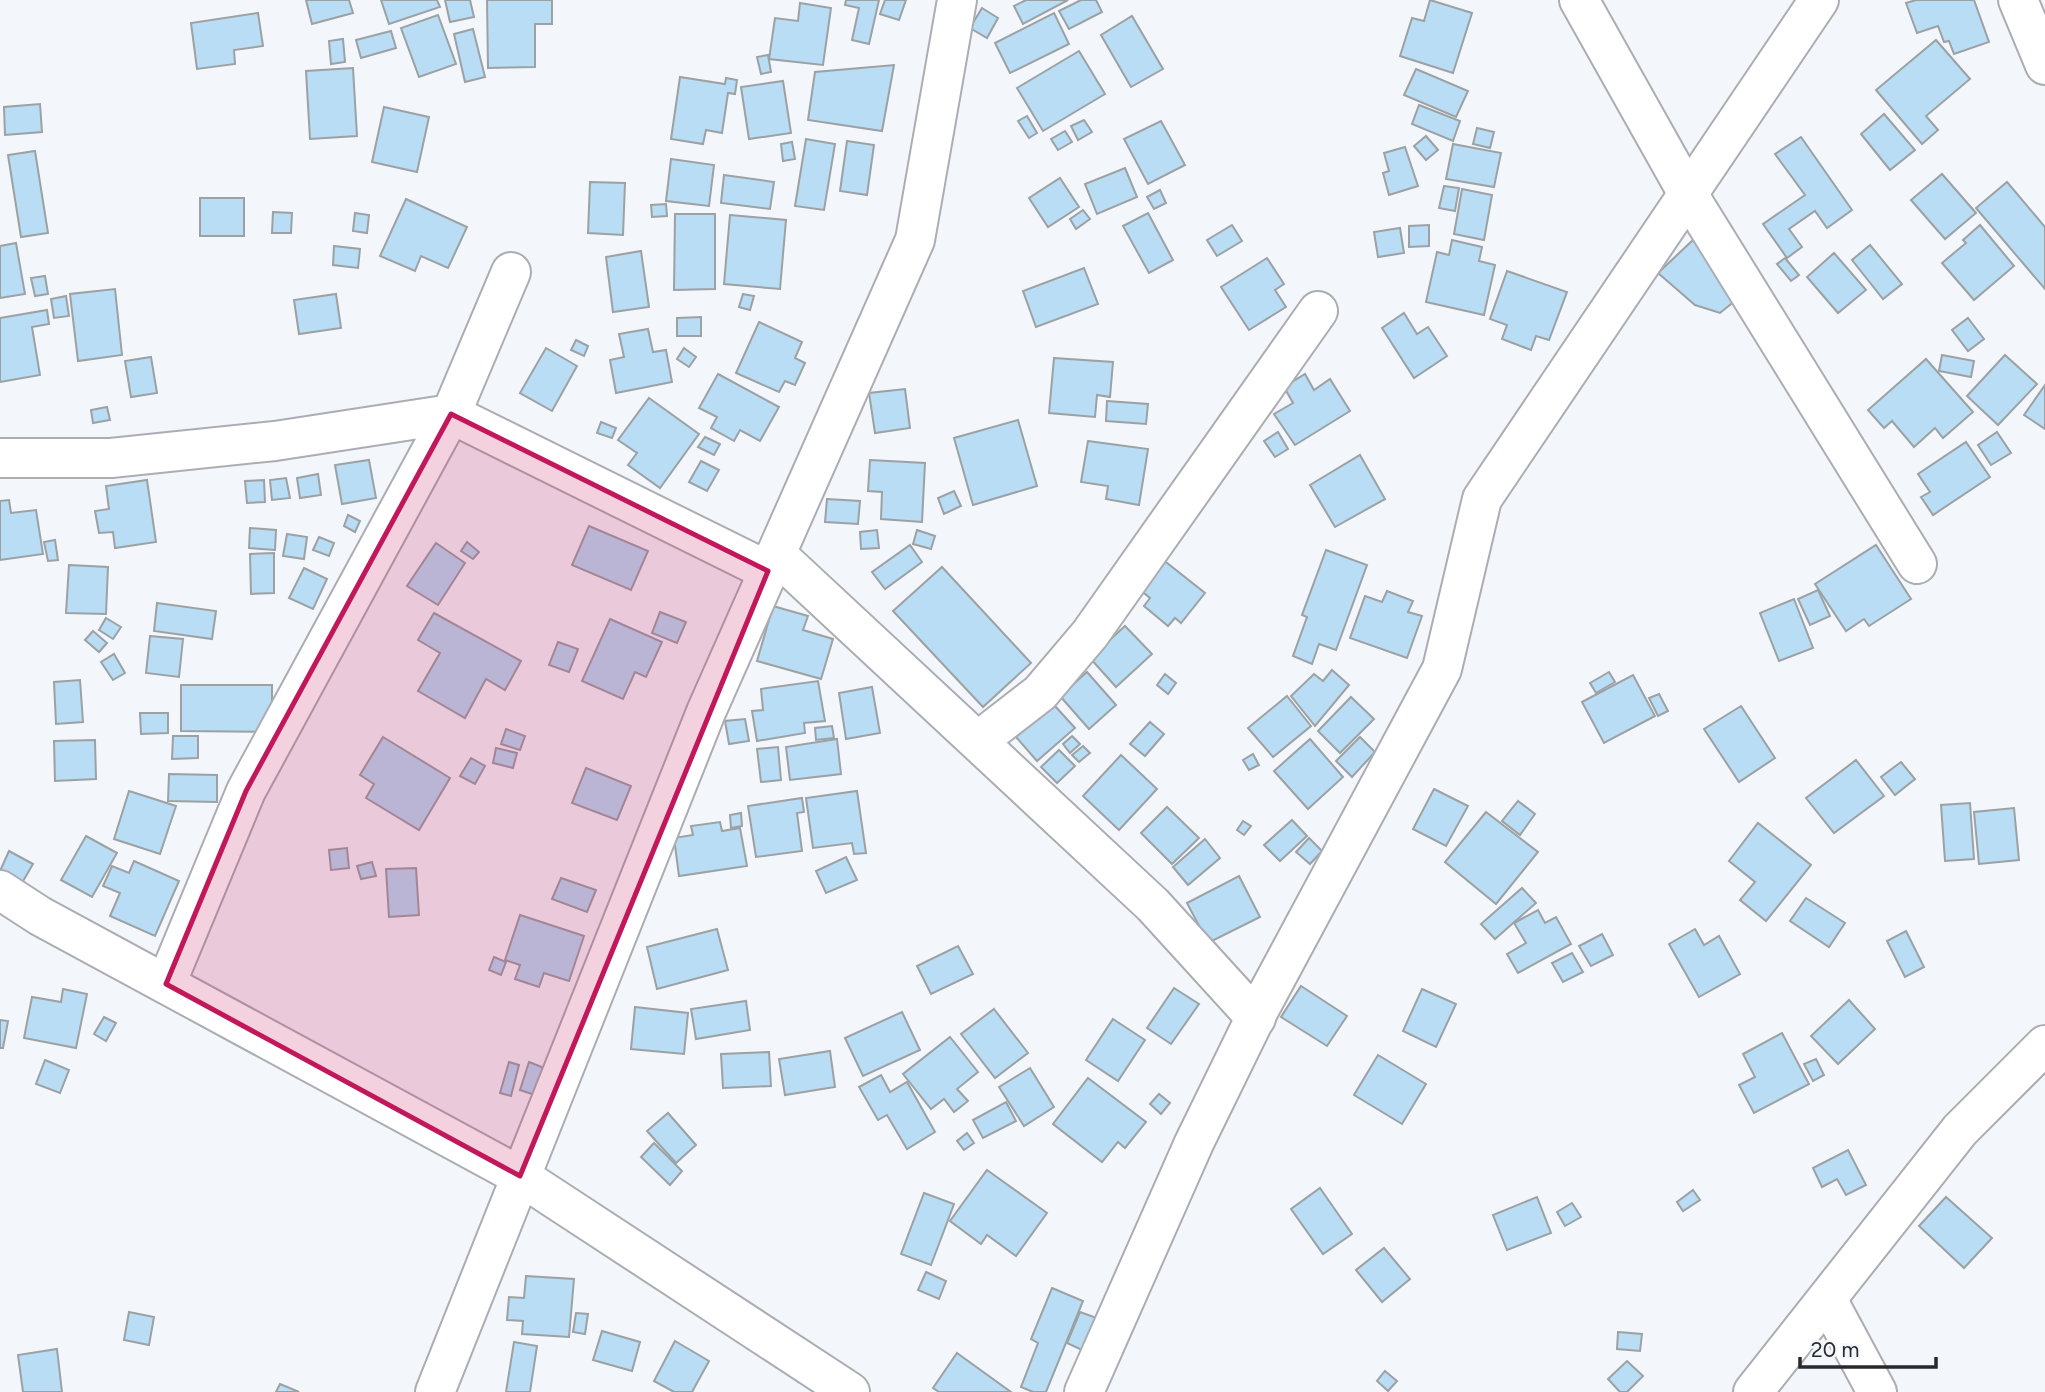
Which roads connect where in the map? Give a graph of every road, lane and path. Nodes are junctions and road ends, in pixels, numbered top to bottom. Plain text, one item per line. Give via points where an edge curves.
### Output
1 (957, 0) edge
2 (1579, 0) edge
3 (1819, 0) edge
4 (2018, 0) edge
5 (2045, 65) edge
6 (1688, 194) junction
7 (511, 272) dead end
8 (1318, 311) dead end
9 (451, 414) junction
10 (0, 458) edge
11 (772, 563) junction
12 (1917, 564) dead end
13 (978, 741) junction
14 (0, 890) edge
15 (166, 984) junction
16 (1256, 1018) junction
17 (2045, 1045) edge
18 (520, 1176) junction
19 (1827, 1298) junction
20 (435, 1392) edge
21 (850, 1392) edge
22 (1084, 1392) edge
23 (1753, 1392) edge
24 (1877, 1392) edge

1 - 11 street via 915,240
2 - 6 street
3 - 6 street
4 - 5 street
6 - 12 street
6 - 16 street via 1482,499 1442,669
7 - 9 street
8 - 13 street via 1090,634 1040,693
9 - 10 street via 275,442 111,457
9 - 11 street
9 - 15 street via 246,791
11 - 13 street
11 - 18 street via 706,712
13 - 16 street via 1153,905
14 - 15 street
15 - 18 street
16 - 22 street via 1194,1143
17 - 19 street via 1960,1130
18 - 20 street
18 - 21 street
19 - 23 street
19 - 24 street

